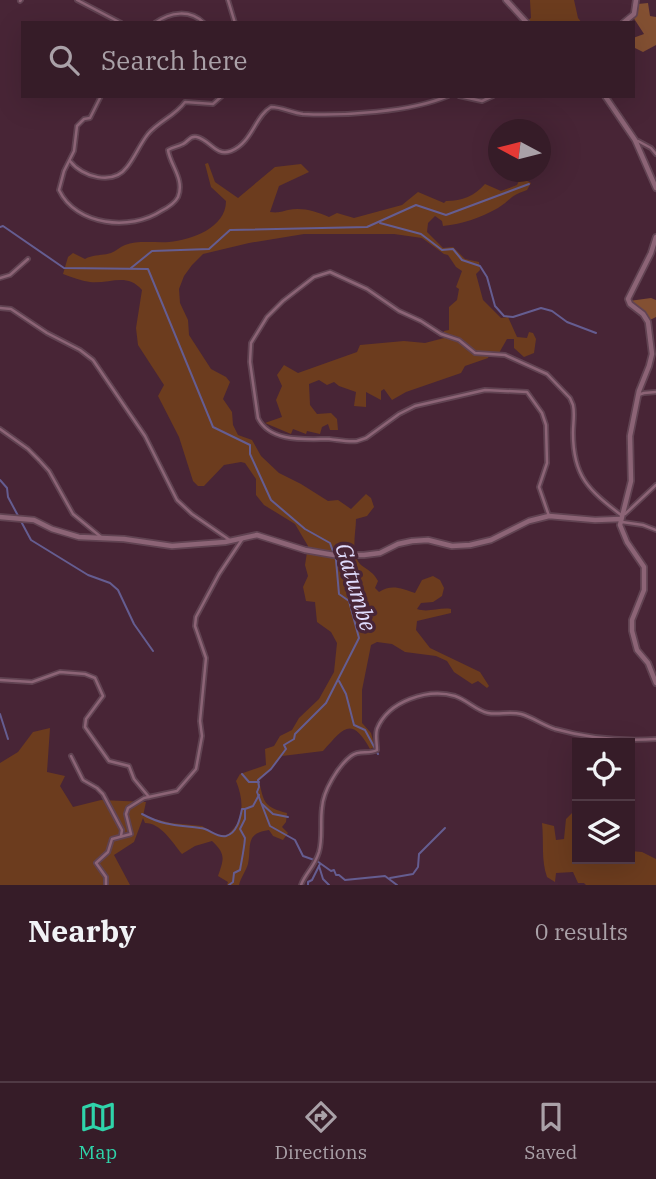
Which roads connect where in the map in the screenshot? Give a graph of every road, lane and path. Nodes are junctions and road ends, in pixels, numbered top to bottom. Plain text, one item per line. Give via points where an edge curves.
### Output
1 (77, 0) edge
2 (228, 0) edge
3 (506, 0) edge
4 (636, 0) edge
5 (117, 21) edge
6 (158, 21) edge
7 (201, 21) edge
8 (234, 21) edge
9 (525, 21) edge
10 (625, 21) edge
11 (101, 98) edge
12 (220, 98) edge
13 (443, 98) edge
14 (468, 98) edge
15 (489, 98) edge
16 (606, 98) edge
17 (635, 140) junction
18 (656, 154) edge
19 (70, 161) junction
20 (656, 188) edge
21 (656, 237) edge
22 (28, 258) dead end
23 (0, 278) edge
24 (0, 308) edge
25 (656, 392) edge
26 (638, 396) junction
27 (0, 429) edge
28 (656, 485) edge
29 (0, 516) edge
30 (549, 516) junction
31 (621, 519) junction
32 (656, 530) edge
33 (243, 537) junction
34 (102, 538) junction
35 (230, 541) junction
36 (0, 680) edge
37 (656, 683) edge
38 (656, 739) edge
39 (71, 756) dead end
40 (149, 797) junction
41 (121, 836) junction
42 (106, 885) edge
43 (301, 885) edge

1 - 5 street
2 - 8 street
3 - 9 main road
4 - 10 main road via 634,14
6 - 7 street via 172,13
11 - 19 street via 90,118 77,126
12 - 19 street via 213,104 185,102 150,132 125,170 111,178 87,174
13 - 19 street via 374,114 302,114 269,107 230,152 192,137 168,150 176,168 177,197 154,216 138,220 93,219 72,207 59,188
14 - 15 street
16 - 17 main road
17 - 18 street
17 - 20 main road
21 - 26 main road via 628,299 648,322 651,345
22 - 23 street
24 - 35 street via 11,309 93,360 145,436 177,500
25 - 26 street
26 - 31 main road via 629,442 632,481
27 - 34 street via 39,460 73,514
28 - 31 street
29 - 34 main road via 34,520 76,537
30 - 31 main road
30 - 31 street via 539,486 547,463 546,425 527,392 481,391 415,406 357,441 292,439 271,431 258,418 250,362 256,333 273,310 300,287 322,273 333,272 459,340 475,354 505,355 547,374 573,405 575,453 583,480
30 - 33 main road via 470,545 411,541 368,555 329,554 262,535
31 - 32 street
31 - 37 main road via 623,534 645,573 632,637
33 - 35 main road
33 - 40 street via 196,617 206,658 196,769 177,791
34 - 35 main road via 166,546
36 - 40 street via 32,682 60,672 95,678 103,696 85,727 110,761 130,766
38 - 43 street via 608,738 561,730 521,714 484,712 443,694 406,701 391,709 379,726 376,751 355,753 339,769 323,800 316,861
39 - 41 street via 83,780 103,794
40 - 41 street via 128,808 131,832
41 - 42 street via 112,839 108,852 96,863

